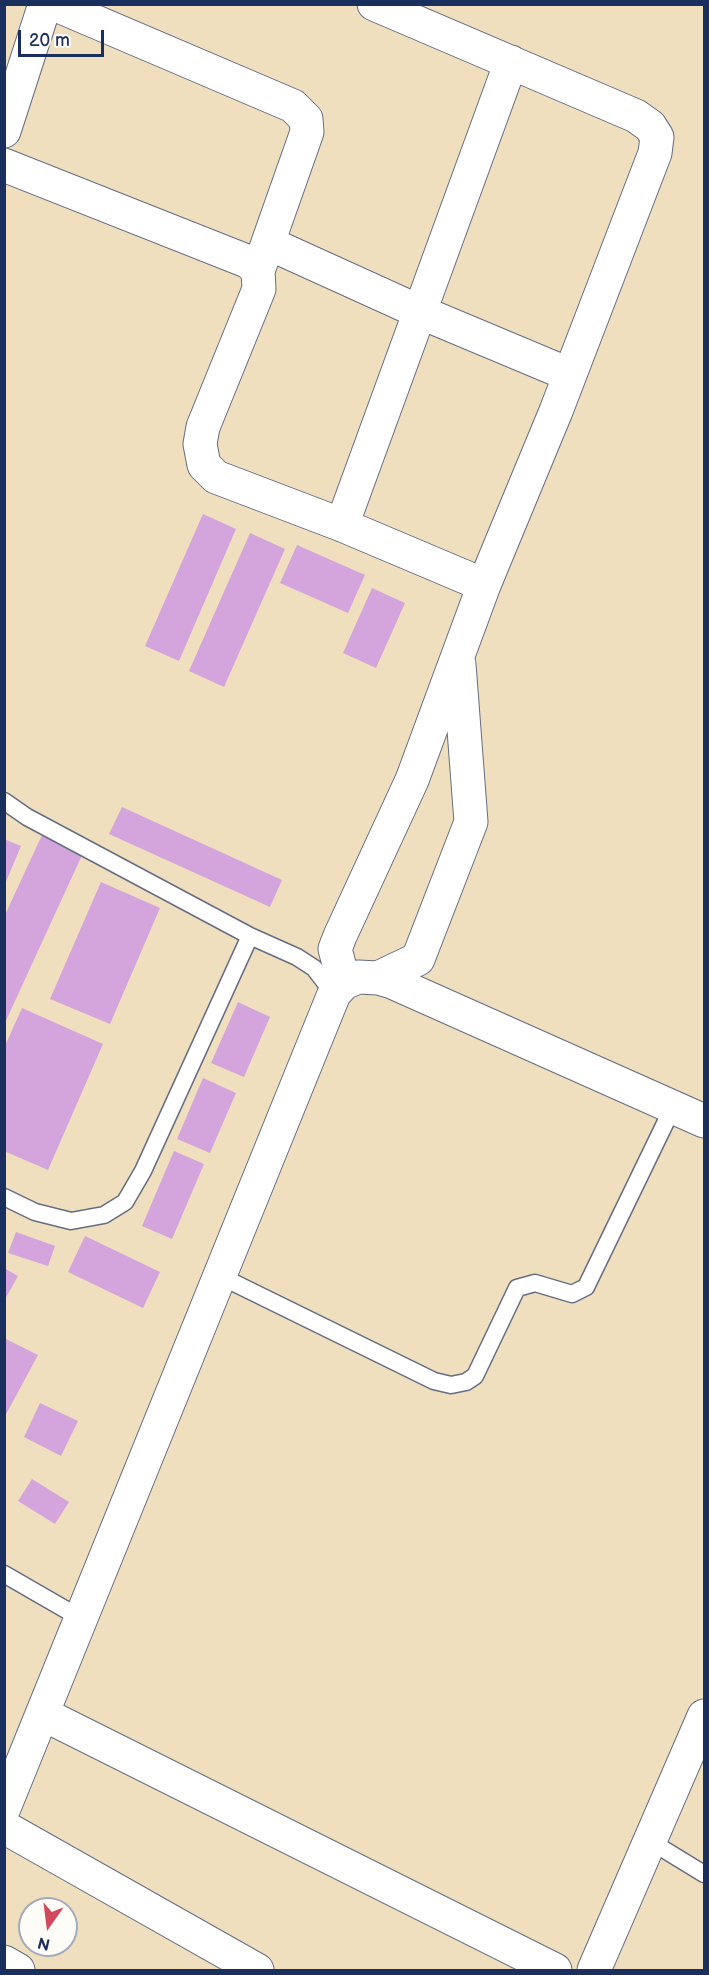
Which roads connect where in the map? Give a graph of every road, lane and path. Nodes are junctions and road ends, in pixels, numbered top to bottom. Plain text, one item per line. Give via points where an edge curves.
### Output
1 (45, 4) edge
2 (54, 4) edge
3 (374, 4) edge
4 (512, 62) junction
5 (4, 131) edge
6 (4, 165) edge
7 (263, 257) junction
8 (420, 312) junction
9 (568, 374) junction
10 (342, 525) junction
11 (484, 585) junction
12 (459, 654) junction
13 (4, 801) edge
14 (250, 936) junction
15 (378, 978) junction
16 (339, 989) junction
17 (673, 1107) junction
18 (705, 1121) edge
19 (4, 1197) edge
20 (220, 1276) junction
21 (4, 1574) edge
22 (82, 1619) junction
23 (43, 1714) junction
24 (705, 1716) edge
25 (4, 1808) edge
26 (4, 1827) edge
27 (650, 1841) junction
28 (705, 1874) edge
29 (4, 1962) edge
30 (18, 1971) edge
31 (257, 1971) edge
32 (555, 1971) edge
33 (594, 1971) edge

1 - 5 street
2 - 7 street via 293,106 306,119 307,132
3 - 4 street
4 - 8 street
4 - 9 street via 636,116 657,137 655,153
6 - 7 street via 249,262
7 - 8 street
7 - 10 street via 259,289 203,427 200,444 204,465 216,477
8 - 9 street
8 - 10 street
9 - 11 street
10 - 11 street
11 - 12 street
12 - 15 street via 471,822 418,959
12 - 16 street via 412,780 335,949
13 - 14 lane
14 - 16 lane via 297,957
14 - 19 lane via 144,1171 124,1202 104,1215 71,1221 35,1212
15 - 16 street via 358,977
15 - 17 street
16 - 20 street
17 - 18 street
17 - 20 lane via 586,1287 572,1294 535,1283 517,1288 475,1376 466,1382 451,1385 434,1381
20 - 22 street
21 - 22 lane
22 - 23 street
23 - 25 street
23 - 32 street
24 - 27 street
26 - 31 street
27 - 28 lane
27 - 33 street
29 - 30 street

